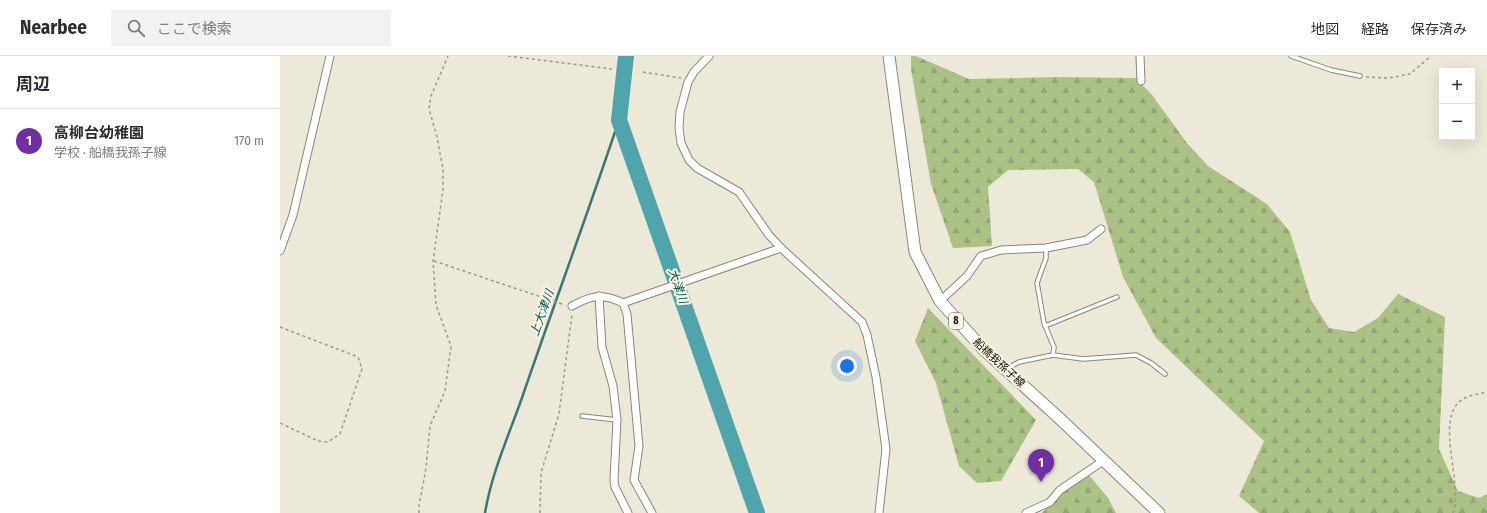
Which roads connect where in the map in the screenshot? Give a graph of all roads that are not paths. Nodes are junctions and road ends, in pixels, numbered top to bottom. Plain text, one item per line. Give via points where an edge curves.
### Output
1 (330, 56) edge
2 (709, 56) edge
3 (889, 56) edge
4 (1140, 56) edge
5 (1291, 56) edge
6 (1360, 76) road end
7 (1142, 81) dead end
8 (1102, 229) dead end
9 (781, 248) junction
10 (1046, 248) junction
11 (280, 251) edge
12 (599, 296) junction
13 (1117, 297) dead end
14 (940, 302) junction
15 (623, 303) junction
16 (572, 306) road end
17 (1045, 326) junction
18 (1053, 355) junction
19 (1005, 369) junction
20 (1165, 374) dead end
21 (582, 416) dead end
22 (617, 420) junction
23 (1103, 461) junction
24 (876, 512) edge
25 (628, 513) edge
26 (652, 513) edge
27 (1026, 513) edge
28 (1159, 513) edge

1 - 11 street via 293,215
2 - 9 street via 689,79 680,112 681,143 689,160 707,174 740,192 769,235
3 - 14 main road, 船橋我孫子線 / 8 via 915,252
4 - 7 street
5 - 6 lane via 1331,70
8 - 10 street via 1087,240
9 - 15 street
9 - 24 street via 862,322 867,335 886,449
10 - 14 street via 1001,250 981,256 967,276
10 - 17 lane via 1046,258 1037,283
12 - 15 street
12 - 16 street via 592,296
12 - 22 street via 602,347 613,386
13 - 17 lane
14 - 19 main road, 船橋我孫子線 / 8 via 961,327
15 - 26 street via 627,314 638,423 639,446 634,480
17 - 18 lane via 1054,347
18 - 19 lane via 1020,362
18 - 20 lane via 1083,359 1136,355
19 - 23 main road, 船橋我孫子線 / 8
21 - 22 lane
22 - 25 street via 614,480
23 - 27 street via 1060,490 1050,502
23 - 28 main road, 船橋我孫子線 / 8

